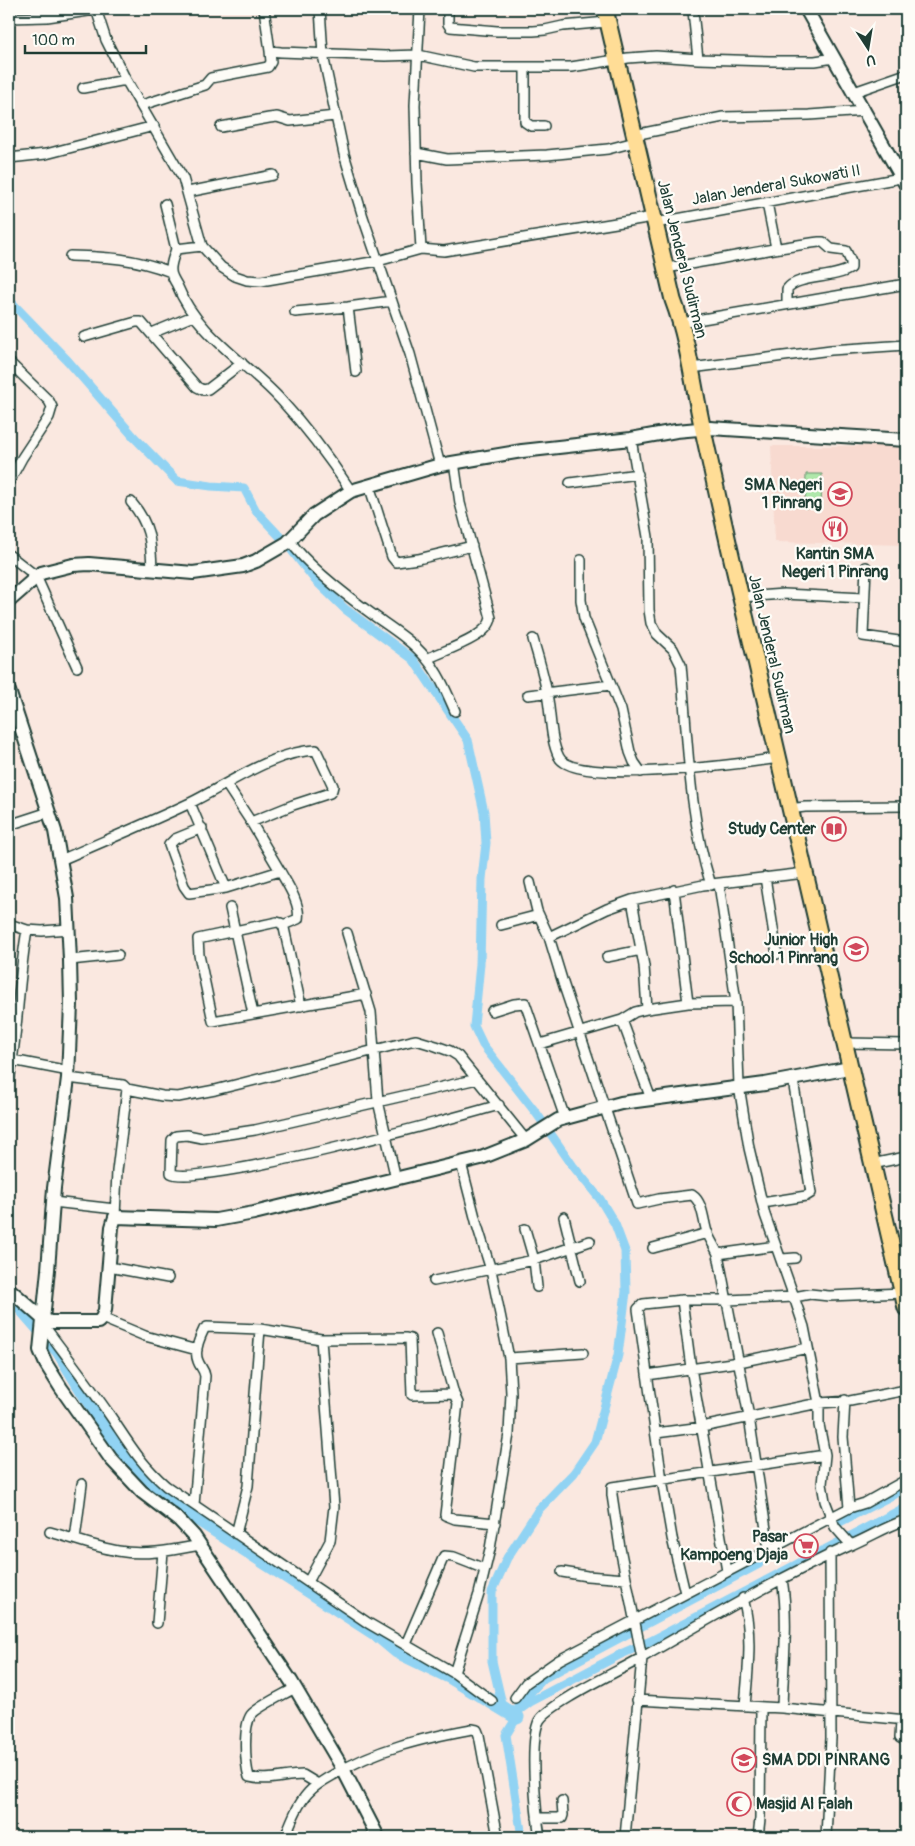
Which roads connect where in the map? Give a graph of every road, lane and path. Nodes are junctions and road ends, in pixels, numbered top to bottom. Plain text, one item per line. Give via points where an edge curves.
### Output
1 (96, 9) edge
2 (264, 9) edge
3 (320, 9) edge
4 (420, 9) edge
5 (448, 9) edge
6 (690, 9) edge
7 (806, 9) edge
8 (606, 12) edge
9 (9, 18) edge
10 (270, 51) junction
11 (323, 54) junction
12 (418, 55) junction
13 (834, 58) junction
14 (698, 59) junction
15 (616, 60) junction
16 (525, 67) junction
17 (906, 74) edge
18 (126, 80) junction
19 (83, 88) dead end
20 (854, 92) junction
21 (142, 105) junction
22 (865, 111) junction
23 (335, 116) junction
24 (154, 126) junction
25 (544, 126) dead end
26 (220, 127) dead end
27 (634, 139) junction
28 (416, 153) junction
29 (9, 158) edge
30 (273, 175) dead end
31 (905, 180) edge
32 (188, 192) junction
33 (767, 203) junction
34 (166, 204) dead end
35 (654, 220) junction
36 (202, 246) junction
37 (776, 248) junction
38 (176, 249) junction
39 (421, 249) junction
40 (70, 256) dead end
41 (378, 261) junction
42 (666, 268) junction
43 (171, 272) junction
44 (906, 284) edge
45 (392, 301) junction
46 (787, 304) junction
47 (348, 307) junction
48 (295, 312) dead end
49 (193, 316) junction
50 (682, 324) junction
51 (152, 333) junction
52 (84, 337) dead end
53 (906, 345) edge
54 (9, 362) edge
55 (242, 363) junction
56 (691, 368) junction
57 (356, 372) dead end
58 (702, 429) junction
59 (631, 439) junction
60 (906, 440) edge
61 (454, 462) junction
62 (440, 465) junction
63 (638, 474) junction
64 (9, 482) edge
65 (570, 483) dead end
66 (369, 485) junction
67 (351, 491) junction
68 (131, 502) dead end
69 (293, 546) junction
70 (472, 546) junction
71 (9, 555) edge
72 (581, 560) dead end
73 (866, 567) dead end
74 (152, 569) junction
75 (36, 576) junction
76 (740, 597) junction
77 (864, 598) junction
78 (9, 601) edge
79 (533, 639) dead end
80 (906, 642) edge
81 (427, 659) junction
82 (77, 667) dead end
83 (611, 685) junction
84 (9, 691) edge
85 (547, 693) junction
86 (528, 695) dead end
87 (455, 711) dead end
88 (778, 758) junction
89 (689, 768) junction
90 (641, 772) junction
91 (226, 784) junction
92 (190, 803) junction
93 (906, 806) edge
94 (790, 809) junction
95 (49, 812) junction
96 (252, 822) junction
97 (9, 825) edge
98 (202, 828) junction
99 (61, 860) junction
100 (280, 871) junction
101 (805, 873) junction
102 (765, 877) junction
103 (530, 882) dead end
104 (715, 884) junction
105 (226, 888) junction
106 (674, 890) junction
107 (632, 900) junction
108 (230, 908) dead end
109 (539, 915) junction
110 (9, 924) edge
111 (283, 925) junction
112 (501, 925) dead end
113 (69, 929) junction
114 (27, 930) junction
115 (236, 931) junction
116 (347, 934) dead end
117 (549, 937) junction
118 (641, 950) junction
119 (776, 954) dead end
120 (118, 955) dead end
121 (607, 957) dead end
122 (70, 960) junction
123 (366, 994) junction
124 (736, 1002) junction
125 (688, 1003) junction
126 (302, 1006) junction
127 (647, 1009) junction
128 (492, 1011) dead end
129 (253, 1014) junction
130 (622, 1020) junction
131 (12, 1031) edge
132 (579, 1034) junction
133 (845, 1043) junction
134 (540, 1044) junction
135 (906, 1044) edge
136 (374, 1049) junction
137 (12, 1060) junction
138 (850, 1068) junction
139 (69, 1075) junction
140 (477, 1079) junction
141 (793, 1080) junction
142 (9, 1081) edge
143 (739, 1086) junction
144 (127, 1089) junction
145 (651, 1099) junction
146 (378, 1101) junction
147 (499, 1105) junction
148 (605, 1107) junction
149 (565, 1118) junction
150 (386, 1135) junction
151 (528, 1139) junction
152 (906, 1158) edge
153 (461, 1163) junction
154 (872, 1164) junction
155 (396, 1179) junction
156 (52, 1202) junction
157 (762, 1203) junction
158 (115, 1213) junction
159 (564, 1217) dead end
160 (525, 1229) dead end
161 (708, 1234) junction
162 (590, 1241) dead end
163 (776, 1246) junction
164 (571, 1248) junction
165 (653, 1248) dead end
166 (718, 1254) junction
167 (782, 1258) junction
168 (795, 1258) dead end
169 (534, 1260) junction
170 (109, 1267) junction
171 (491, 1270) junction
172 (168, 1278) dead end
173 (434, 1281) dead end
174 (580, 1281) dead end
175 (538, 1287) dead end
176 (9, 1289) edge
177 (903, 1293) junction
178 (794, 1297) junction
179 (682, 1300) junction
180 (728, 1300) junction
181 (906, 1308) edge
182 (102, 1318) junction
183 (42, 1324) junction
184 (260, 1329) junction
185 (437, 1333) dead end
186 (321, 1339) junction
187 (808, 1348) junction
188 (197, 1350) junction
189 (583, 1353) dead end
190 (509, 1358) junction
191 (739, 1362) junction
192 (691, 1368) junction
193 (646, 1375) junction
194 (906, 1390) edge
195 (454, 1394) junction
196 (845, 1400) junction
197 (819, 1403) junction
198 (748, 1417) junction
199 (702, 1427) junction
200 (656, 1433) junction
201 (825, 1455) junction
202 (756, 1466) junction
203 (709, 1473) junction
204 (662, 1480) junction
205 (906, 1480) edge
206 (82, 1484) dead end
207 (194, 1505) junction
208 (849, 1508) junction
209 (830, 1518) junction
210 (906, 1520) edge
211 (495, 1523) junction
212 (50, 1532) dead end
213 (236, 1534) junction
214 (74, 1539) junction
215 (200, 1545) junction
216 (851, 1545) junction
217 (769, 1549) junction
218 (163, 1552) junction
219 (830, 1553) junction
220 (485, 1569) junction
221 (727, 1571) junction
222 (562, 1572) dead end
223 (626, 1579) junction
224 (782, 1579) junction
225 (308, 1582) junction
226 (684, 1593) junction
227 (744, 1598) junction
228 (634, 1621) junction
229 (157, 1623) dead end
230 (406, 1644) junction
231 (642, 1658) junction
232 (454, 1674) junction
233 (294, 1688) junction
234 (515, 1698) dead end
235 (637, 1700) junction
236 (492, 1701) dead end
237 (745, 1706) junction
238 (761, 1707) junction
239 (782, 1708) junction
240 (831, 1714) junction
241 (904, 1720) edge
242 (906, 1741) edge
243 (340, 1765) junction
244 (314, 1782) junction
245 (562, 1801) dead end
246 (537, 1818) junction
247 (285, 1837) edge
248 (378, 1837) edge
249 (498, 1837) edge
250 (540, 1837) edge
251 (625, 1837) edge
252 (758, 1837) edge
253 (826, 1837) edge

1 - 9 street via 47,17
1 - 18 street via 106,40
2 - 10 street
3 - 11 street
4 - 12 street
5 - 8 street via 450,27 497,31 545,30
6 - 14 street
7 - 13 street
8 - 15 highway, Jalan Jenderal Sudirman
10 - 11 street
10 - 21 street via 268,67 211,78 205,85
11 - 12 street
11 - 23 street
12 - 16 street via 474,67
12 - 28 street
13 - 14 street via 806,61
13 - 20 street
14 - 15 street via 656,56
15 - 16 street via 571,67
15 - 27 highway, Jalan Jenderal Sudirman
16 - 25 street via 525,122
17 - 20 street
18 - 19 street
18 - 21 street
20 - 22 street
21 - 24 street
22 - 27 street via 723,117
22 - 31 street
23 - 26 street via 290,121 277,117
23 - 41 street via 350,176
24 - 29 street via 46,154
24 - 32 street
27 - 28 street via 608,149 527,156 447,159
27 - 35 highway, Jalan Jenderal Sudirman
28 - 39 street
30 - 32 street
31 - 33 street, Jalan Jenderal Sukowati II
32 - 36 street
33 - 35 street, Jalan Jenderal Sukowati II
33 - 37 street
34 - 38 street
35 - 39 street, Jalan Jenderal Sukowati II via 444,251
35 - 42 highway, Jalan Jenderal Sudirman
36 - 38 street
36 - 41 street, Jalan Jenderal Sukowati II via 221,267 247,280 260,281
37 - 42 street
37 - 46 street via 823,242 832,249 846,251 851,262 851,268 838,274 790,285
38 - 43 street
39 - 41 street, Jalan Jenderal Sukowati II
40 - 43 street via 120,258
41 - 45 street
42 - 50 highway, Jalan Jenderal Sudirman
43 - 49 street
44 - 46 street
45 - 47 street
45 - 62 street via 413,362
46 - 50 street
47 - 48 street
47 - 57 street
49 - 51 street
49 - 55 street
50 - 56 highway, Jalan Jenderal Sudirman
51 - 52 street via 144,324 136,322
51 - 55 street via 203,390 214,386
53 - 56 street via 831,350
54 - 64 street via 52,407
55 - 67 street via 283,402
56 - 58 highway, Jalan Jenderal Sudirman
58 - 59 street
58 - 60 street
58 - 76 highway, Jalan Jenderal Sudirman
59 - 61 street
59 - 63 street
61 - 62 street
61 - 70 street via 460,503
62 - 66 street
63 - 65 street
63 - 89 street via 648,537 651,623 680,661
66 - 67 street
66 - 70 street via 396,562
67 - 69 street via 314,515
68 - 74 street via 148,527
69 - 74 street via 256,561 224,569 193,573
69 - 81 street via 346,594 410,642
70 - 81 street via 491,622 478,635
71 - 75 street
72 - 83 street via 584,618
73 - 77 street
74 - 75 street via 89,564 53,568
75 - 78 street
75 - 82 street
76 - 77 street via 775,594
76 - 88 highway, Jalan Jenderal Sudirman
77 - 80 street via 863,636
79 - 85 street
81 - 87 street
83 - 85 street
83 - 90 street via 621,710 630,752
84 - 95 street
85 - 86 street
85 - 90 street via 554,738 562,762 590,770
88 - 89 street
88 - 94 highway, Jalan Jenderal Sudirman
89 - 90 street
89 - 104 street via 698,840
91 - 92 street
91 - 96 street
91 - 96 street via 288,754 316,750 333,786 330,793 293,804
92 - 98 street
92 - 99 street
93 - 94 street via 806,806
94 - 101 highway, Jalan Jenderal Sudirman
95 - 97 street
95 - 99 street
96 - 100 street
98 - 105 street
98 - 105 street via 175,839 169,845 184,886 189,893
99 - 113 street
100 - 105 street
100 - 111 street via 299,916
101 - 102 street
101 - 133 highway, Jalan Jenderal Sudirman
102 - 104 street
102 - 119 street
103 - 109 street
104 - 106 street
104 - 124 street
106 - 107 street
106 - 125 street
107 - 117 street
107 - 118 street
108 - 115 street
109 - 112 street
109 - 117 street
110 - 114 street
111 - 115 street via 277,922
111 - 126 street
113 - 114 street
113 - 122 street
114 - 131 street
115 - 129 street
115 - 129 street via 198,939 204,980 213,1020
116 - 123 street
117 - 132 street
118 - 121 street
118 - 127 street
120 - 122 street
122 - 139 street
123 - 126 street
123 - 136 street
124 - 125 street
124 - 143 street
125 - 127 street
126 - 129 street
127 - 130 street
128 - 134 street via 525,1003
130 - 132 street
130 - 145 street
131 - 137 street
132 - 134 street
132 - 148 street
133 - 135 street
133 - 138 highway, Jalan Jenderal Sudirman
134 - 149 street
136 - 140 street via 411,1041 424,1042 458,1056
136 - 144 street via 178,1097
136 - 146 street
137 - 139 street
137 - 142 street
138 - 141 street
138 - 154 highway, Jalan Jenderal Sudirman
139 - 144 street
139 - 156 street
140 - 146 street
140 - 147 street
141 - 143 street
141 - 157 street via 811,1193
143 - 145 street
143 - 157 street via 750,1155
144 - 158 street
145 - 148 street
146 - 150 street
146 - 150 street via 221,1136 176,1136 172,1140 171,1173 174,1176 219,1172
147 - 150 street
147 - 151 street
148 - 149 street
148 - 161 street via 637,1204 692,1195 699,1203
149 - 151 street
150 - 155 street
151 - 153 street
152 - 154 street
153 - 155 street
153 - 171 street
154 - 177 highway, Jalan Jenderal Sudirman
155 - 158 street via 216,1220
156 - 158 street
156 - 183 street
157 - 163 street
158 - 170 street
159 - 164 street
160 - 169 street
161 - 165 street
161 - 166 street
162 - 164 street
163 - 166 street
163 - 167 street
164 - 169 street
164 - 174 street
166 - 180 street
167 - 168 street
167 - 178 street
169 - 171 street
169 - 175 street
170 - 172 street
170 - 182 street
171 - 173 street
171 - 190 street
176 - 183 street
177 - 178 street
177 - 181 highway, Jalan Jenderal Sudirman
178 - 180 street
178 - 187 street
179 - 180 street
179 - 192 street
179 - 193 street via 647,1303 638,1308
180 - 191 street
182 - 183 street via 98,1322
182 - 188 street via 144,1336
183 - 207 street via 148,1471
183 - 215 street via 40,1350 46,1364 111,1459 142,1492 187,1527
184 - 186 street
184 - 188 street via 207,1327
184 - 213 street via 248,1486
185 - 195 street
186 - 195 street via 400,1337 410,1340 412,1395
186 - 225 street via 333,1529
187 - 191 street
187 - 197 street
188 - 207 street via 197,1360 205,1376
189 - 190 street
190 - 211 street via 508,1434
191 - 192 street
191 - 198 street
192 - 193 street
192 - 199 street
193 - 200 street
194 - 196 street
195 - 211 street via 458,1408 445,1515
196 - 197 street
196 - 208 street via 843,1436
197 - 198 street
197 - 201 street via 819,1425
198 - 199 street
198 - 202 street
199 - 200 street
199 - 203 street
200 - 204 street
201 - 202 street
201 - 209 street via 822,1484
202 - 203 street
202 - 217 street
203 - 204 street
203 - 221 street
204 - 223 street via 612,1487
204 - 226 street
205 - 208 street via 865,1503
206 - 214 street
207 - 213 street
208 - 209 street
209 - 216 street
209 - 217 street
210 - 216 street
211 - 220 street
212 - 214 street
213 - 225 street
214 - 218 street via 117,1551
215 - 218 street
215 - 233 street
216 - 219 street
217 - 221 street
218 - 229 street
219 - 224 street
219 - 240 street
220 - 230 street via 444,1556
220 - 232 street
221 - 226 street
222 - 223 street
223 - 228 street
224 - 227 street
224 - 239 street via 786,1630
225 - 230 street via 368,1623
226 - 228 street
227 - 231 street
227 - 237 street via 750,1646
228 - 231 street
228 - 234 street via 544,1669 526,1683
230 - 232 street
231 - 235 street
231 - 246 street via 561,1702 540,1719 534,1738
232 - 236 street
233 - 243 street
233 - 244 street via 252,1714 246,1745 249,1777 303,1775
235 - 237 street
235 - 251 street
237 - 238 street
238 - 239 street
238 - 252 street
239 - 240 street
240 - 241 street
240 - 253 street
241 - 242 street via 900,1738
243 - 244 street
243 - 248 street
243 - 249 street via 435,1736 477,1730
244 - 247 street
245 - 246 street via 562,1818
246 - 250 street

